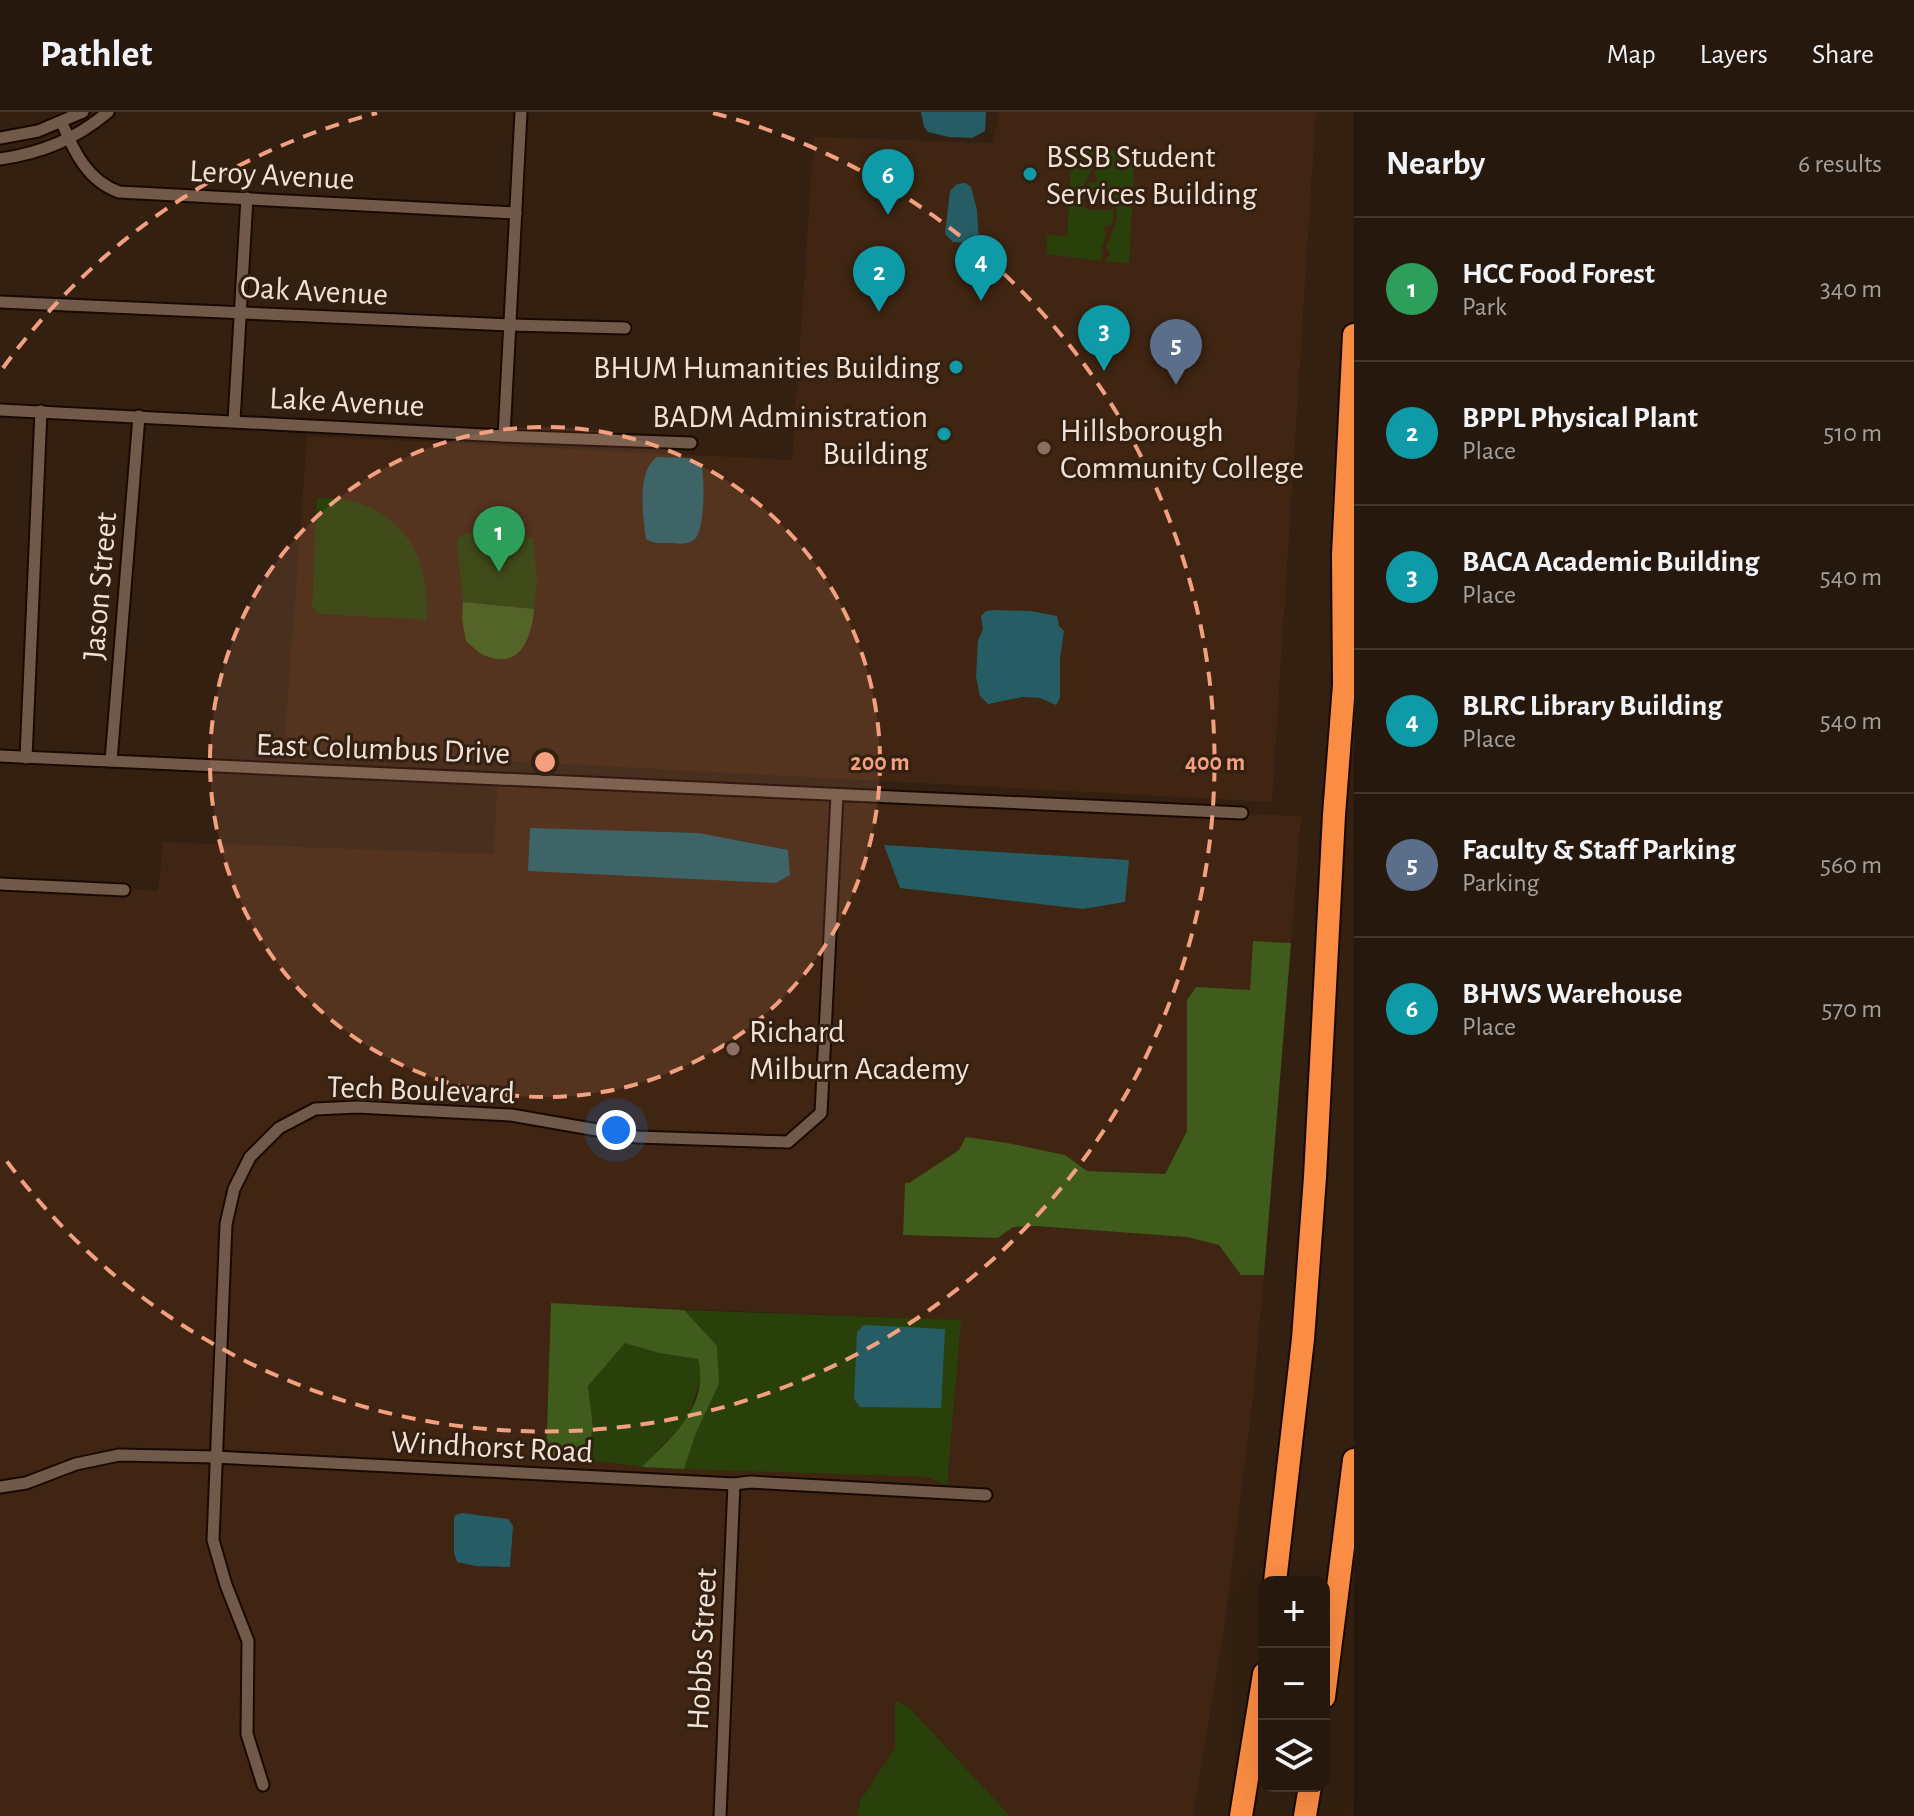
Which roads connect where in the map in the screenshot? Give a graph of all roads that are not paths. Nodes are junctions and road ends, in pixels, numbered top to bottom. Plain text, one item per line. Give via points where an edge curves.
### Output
1 (83, 112) edge
2 (108, 112) edge
3 (521, 112) edge
4 (62, 123) junction
5 (0, 138) edge
6 (69, 140) junction
7 (0, 159) edge
8 (247, 198) junction
9 (516, 213) junction
10 (0, 302) edge
11 (240, 313) junction
12 (511, 325) junction
13 (625, 328) dead end
14 (1354, 335) edge
15 (0, 410) edge
16 (41, 411) junction
17 (139, 416) junction
18 (234, 421) junction
19 (504, 436) junction
20 (691, 443) dead end
21 (0, 756) edge
22 (26, 758) junction
23 (111, 761) junction
24 (837, 795) junction
25 (1242, 813) dead end
26 (0, 884) edge
27 (124, 890) dead end
28 (215, 1457) junction
29 (1354, 1460) edge
30 (734, 1484) junction
31 (0, 1487) edge
32 (986, 1495) dead end
33 (1276, 1576) edge
34 (1330, 1650) edge
35 (1258, 1711) edge
36 (263, 1785) dead end
37 (1309, 1792) edge
38 (720, 1816) edge
39 (1241, 1816) edge
40 (1305, 1816) edge

1 - 4 street
2 - 6 street
3 - 9 street
4 - 5 street
4 - 6 street, Leroy Avenue
6 - 7 street
6 - 8 street, Leroy Avenue via 90,175 119,192
8 - 9 street, Leroy Avenue
8 - 11 street
9 - 12 street
10 - 11 street, Oak Avenue
11 - 12 street, Oak Avenue
11 - 18 street
12 - 13 street, Oak Avenue
12 - 19 street
14 - 33 highway via 1343,555 1344,685 1315,1177
15 - 16 street, Lake Avenue
16 - 17 street, Lake Avenue
16 - 22 street
17 - 18 street, Lake Avenue
17 - 23 street, Jason Street
18 - 19 street, Lake Avenue
19 - 20 street, Lake Avenue
21 - 22 street, East Columbus Drive
22 - 23 street, East Columbus Drive
23 - 24 street, East Columbus Drive
24 - 25 street, East Columbus Drive
24 - 28 street, Tech Boulevard via 821,1113 788,1142 637,1137 511,1115 357,1107 315,1109 279,1128 250,1157 234,1189 226,1224
26 - 27 street
28 - 30 street, Windhorst Road
28 - 31 street, Windhorst Road via 119,1455
28 - 36 street, Tech Boulevard via 213,1540 248,1641 247,1734
29 - 34 highway
30 - 32 street, Windhorst Road
30 - 38 street, Hobbs Street
35 - 39 highway
37 - 40 highway

